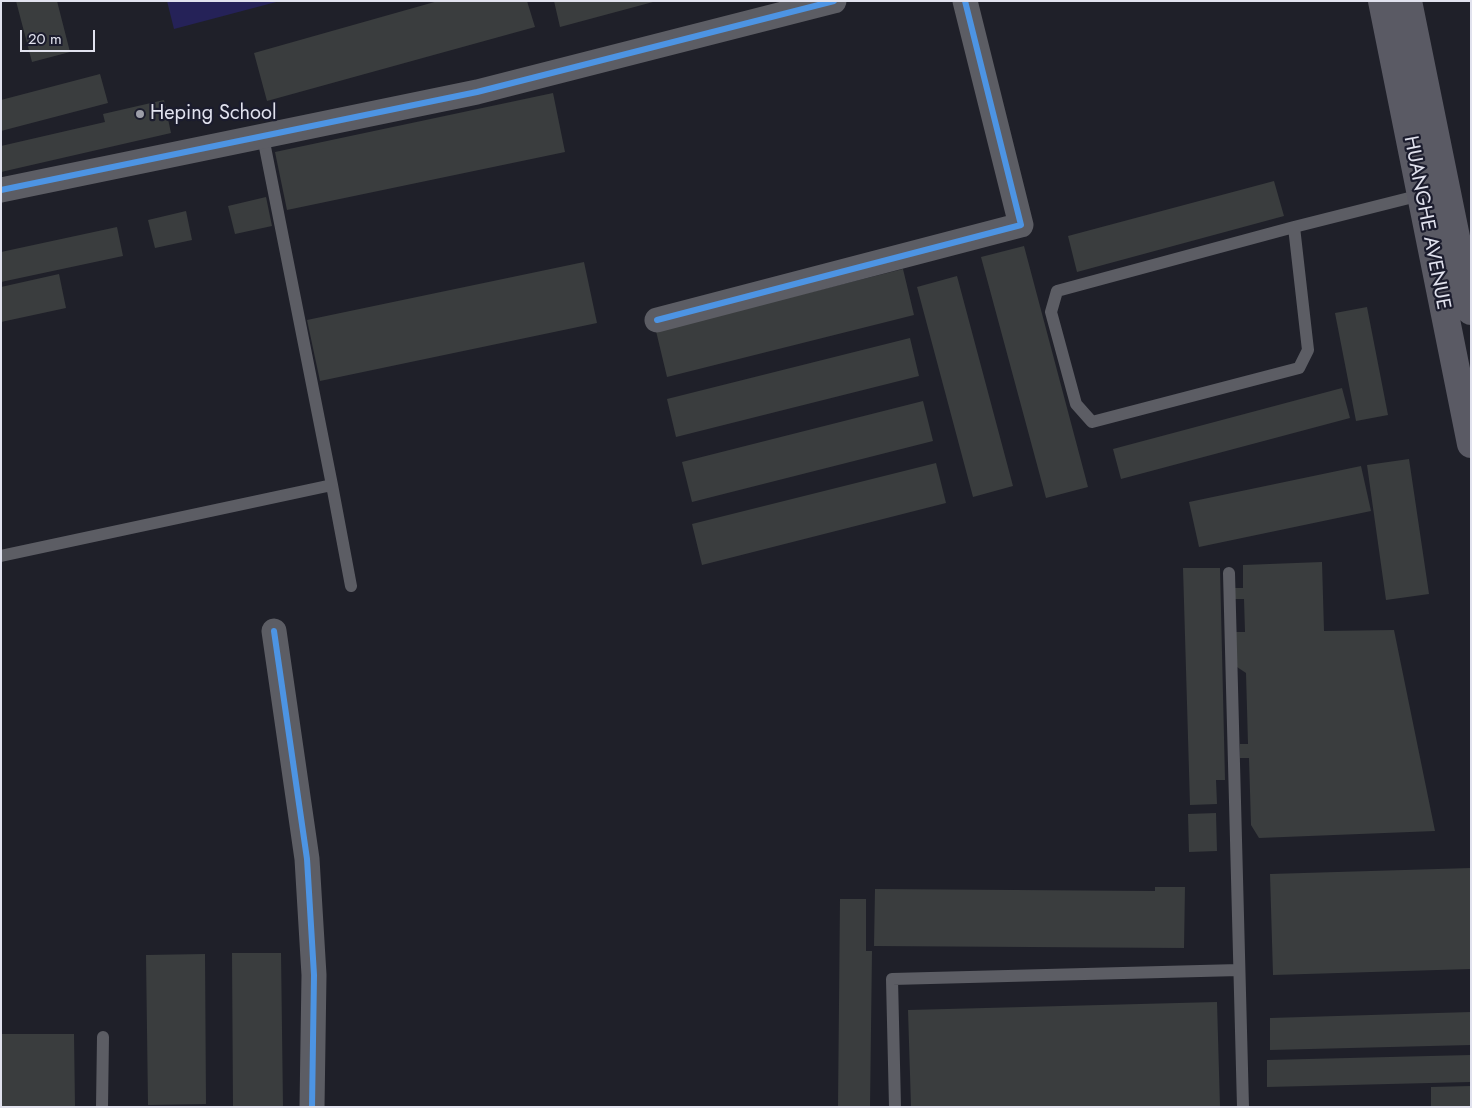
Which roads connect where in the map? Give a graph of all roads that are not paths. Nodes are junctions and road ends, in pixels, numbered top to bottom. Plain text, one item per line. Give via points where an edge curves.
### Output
1 (834, 1) edge
2 (965, 1) edge
3 (1382, 1) edge
4 (1408, 1) edge
5 (263, 137) junction
6 (1, 190) edge
7 (1421, 195) junction
8 (1294, 227) junction
9 (1471, 311) edge
10 (658, 320) dead end
11 (1471, 444) edge
12 (332, 486) junction
13 (1, 556) edge
14 (1229, 573) dead end
15 (351, 586) dead end
16 (274, 631) dead end
17 (1239, 970) junction
18 (103, 1037) dead end
19 (102, 1107) edge
20 (312, 1107) edge
21 (895, 1107) edge
22 (1243, 1107) edge

1 - 5 street via 477,92
2 - 10 street via 1021,226
3 - 7 main road, HUANGHE AVENUE
4 - 9 main road, HUANGHE AVENUE
5 - 6 street
5 - 12 lane
7 - 8 lane
7 - 11 main road, HUANGHE AVENUE
8 - 8 lane via 1057,291 1051,312 1076,404 1092,422 1299,368 1308,350
12 - 13 lane
12 - 15 lane
14 - 17 lane
16 - 20 street via 307,859 314,975
17 - 21 lane via 892,979
17 - 22 lane
18 - 19 lane

